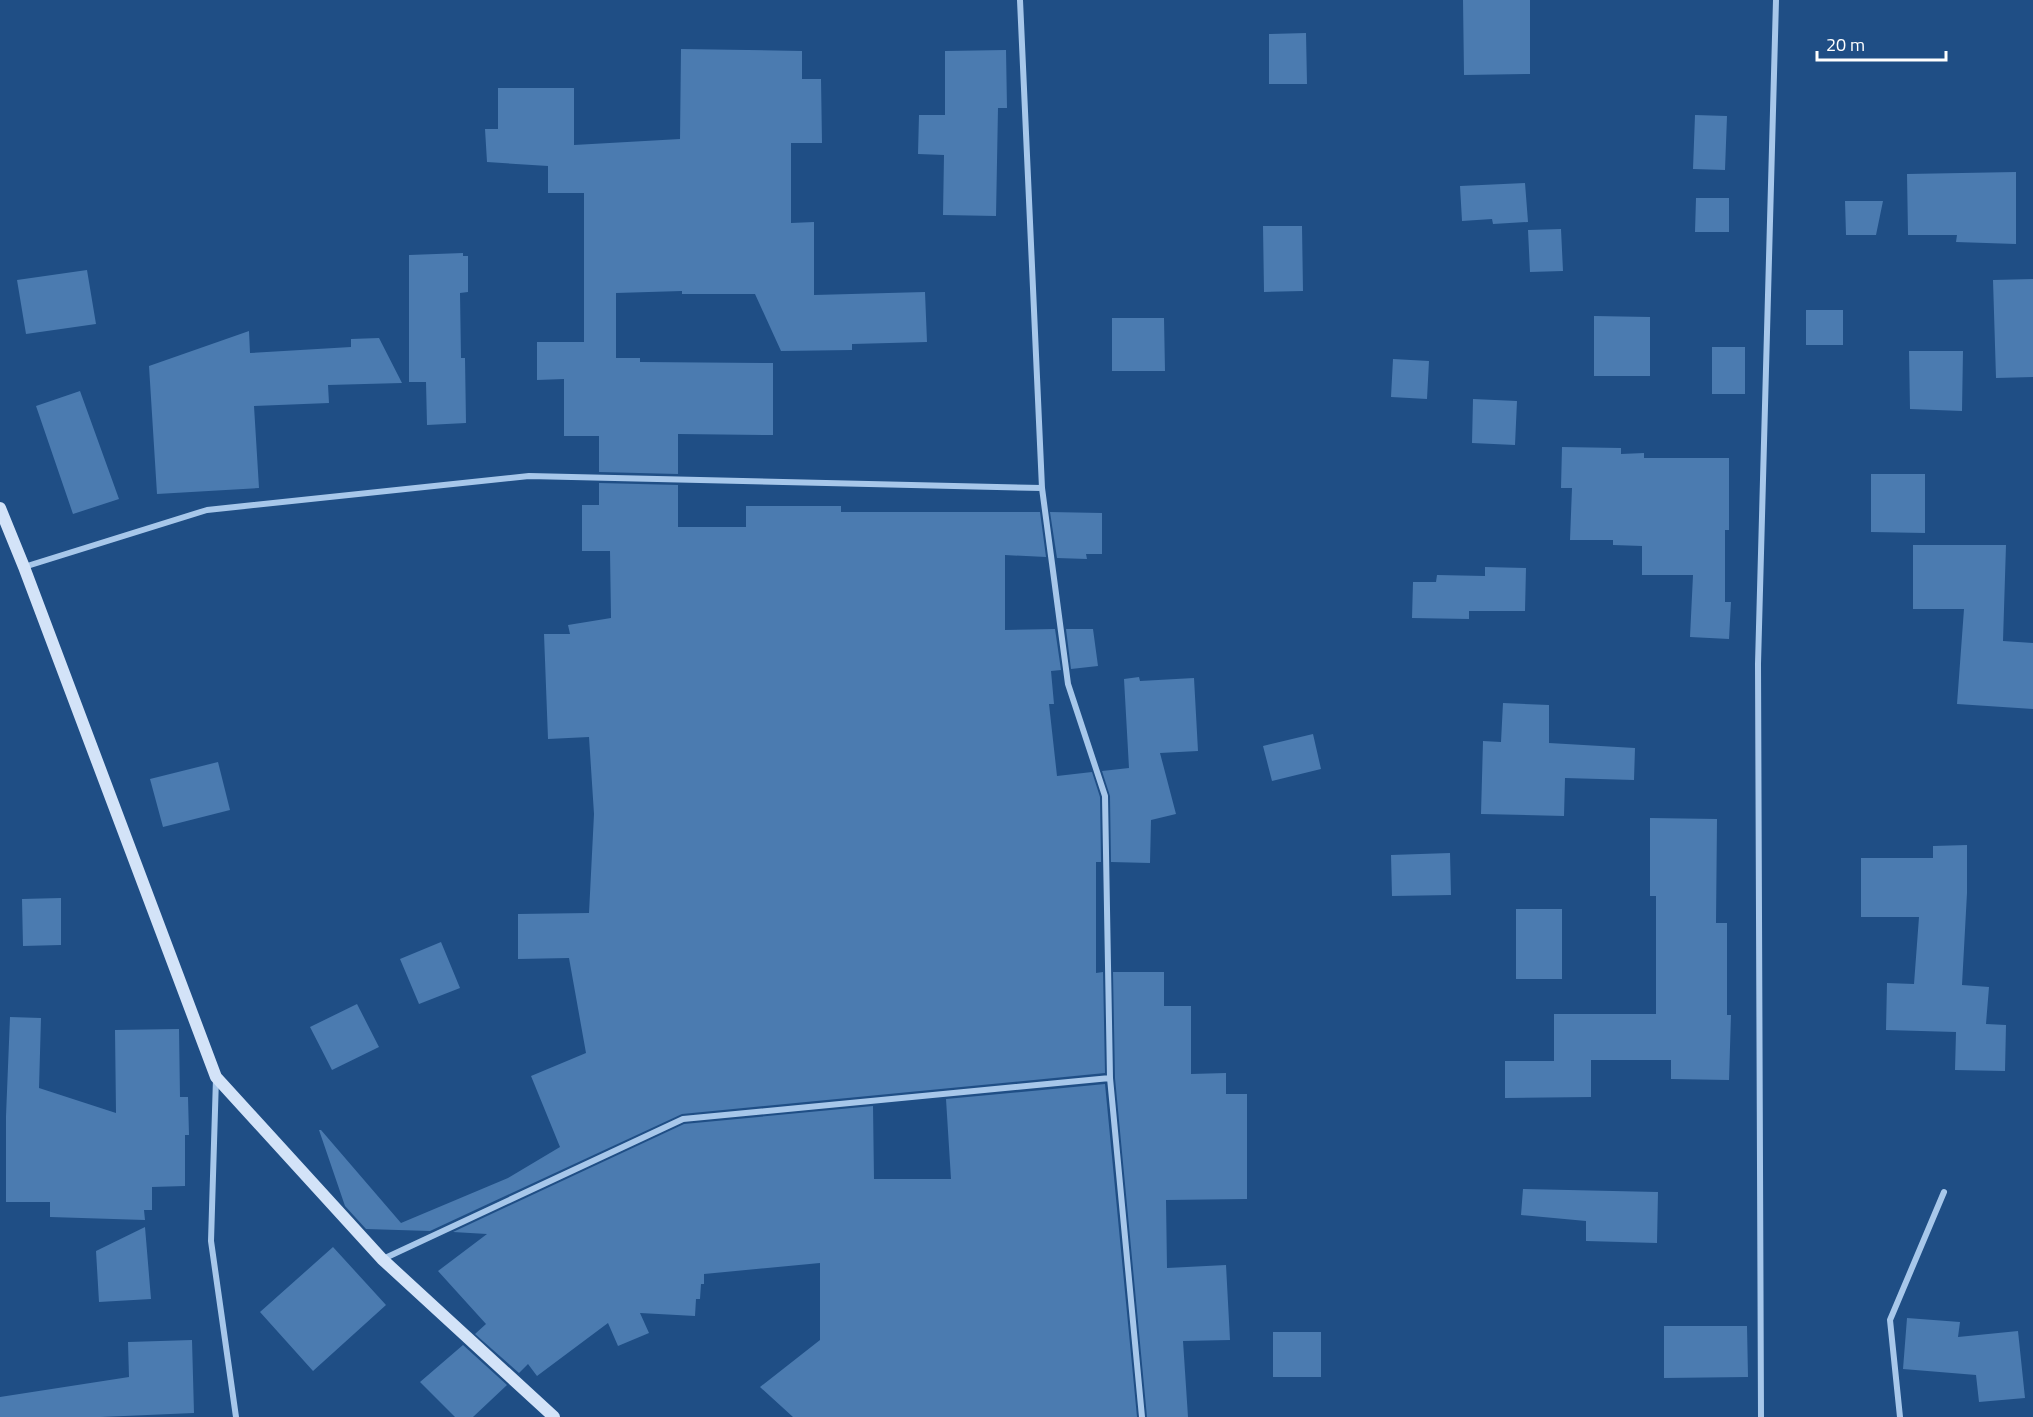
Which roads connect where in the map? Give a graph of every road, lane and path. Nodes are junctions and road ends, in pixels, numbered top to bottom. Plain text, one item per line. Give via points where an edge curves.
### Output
1 (1020, 0) edge
2 (1776, 0) edge
3 (1042, 488) junction
4 (0, 508) edge
5 (24, 567) junction
6 (216, 1077) junction
7 (1110, 1078) junction
8 (1944, 1192) dead end
9 (382, 1260) junction
10 (236, 1417) edge
11 (554, 1417) edge
12 (1142, 1417) edge
13 (1761, 1417) edge
14 (1900, 1417) edge

1 - 3 street
2 - 13 street via 1758,664
3 - 5 street via 529,476 207,510
3 - 7 street via 1068,684 1105,796
4 - 5 street
5 - 6 street
6 - 9 street
6 - 10 street via 211,1241
7 - 9 street via 683,1119
7 - 12 street
8 - 14 street via 1890,1320
9 - 11 street

